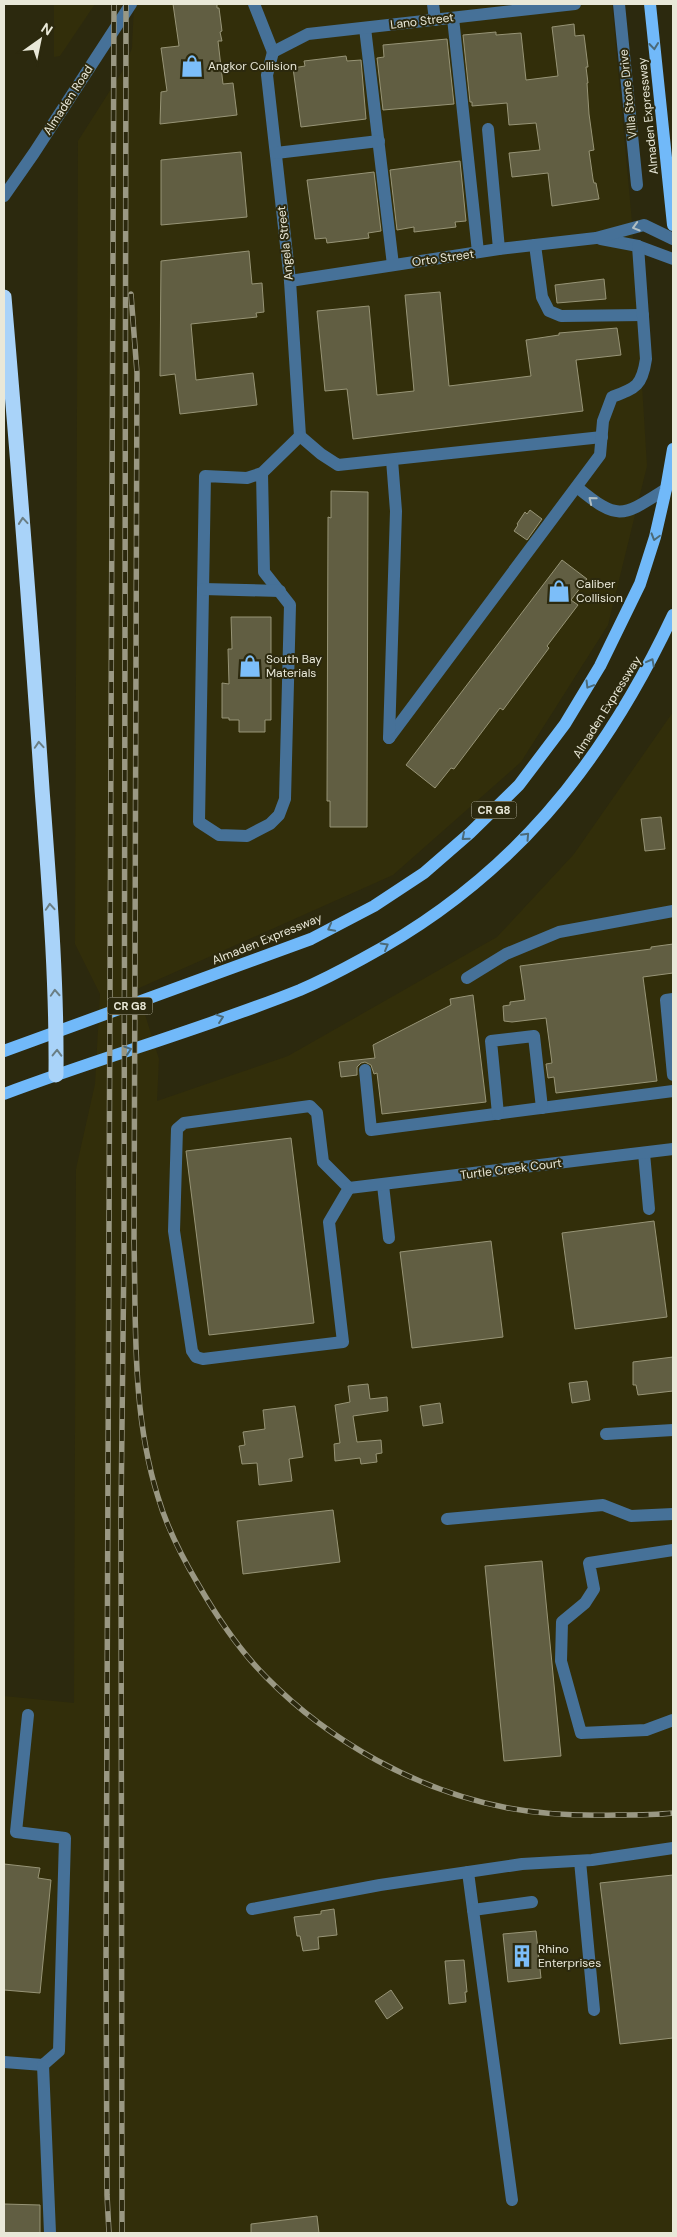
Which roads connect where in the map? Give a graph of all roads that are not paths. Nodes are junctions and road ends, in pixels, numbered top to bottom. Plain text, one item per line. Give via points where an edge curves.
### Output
1 (131, 4) edge
2 (254, 4) edge
3 (433, 4) edge
4 (575, 4) edge
5 (619, 4) edge
6 (650, 4) edge
7 (453, 18) junction
8 (435, 20) junction
9 (366, 28) junction
10 (273, 52) junction
11 (488, 129) dead end
12 (379, 141) junction
13 (276, 152) junction
14 (637, 185) dead end
15 (4, 196) edge
16 (673, 225) edge
17 (596, 238) junction
18 (673, 239) edge
19 (535, 245) junction
20 (638, 246) junction
21 (499, 249) junction
22 (478, 252) junction
23 (673, 259) edge
24 (393, 265) junction
25 (290, 281) junction
26 (4, 297) edge
27 (643, 315) junction
28 (300, 436) junction
29 (602, 438) junction
30 (673, 448) edge
31 (392, 460) junction
32 (262, 472) junction
33 (578, 488) junction
34 (666, 489) junction
35 (203, 589) junction
36 (280, 591) junction
37 (673, 615) edge
38 (673, 911) edge
39 (466, 978) dead end
40 (673, 999) edge
41 (57, 1031) junction
42 (4, 1051) edge
43 (365, 1070) dead end
44 (56, 1075) junction
45 (673, 1075) edge
46 (10, 1091) edge
47 (673, 1091) edge
48 (542, 1108) junction
49 (498, 1114) junction
50 (673, 1149) edge
51 (644, 1153) junction
52 (383, 1185) junction
53 (349, 1188) junction
54 (649, 1209) dead end
55 (388, 1238) dead end
56 (673, 1430) edge
57 (606, 1434) dead end
58 (673, 1514) edge
59 (447, 1519) dead end
60 (673, 1550) edge
61 (28, 1715) dead end
62 (673, 1720) edge
63 (673, 1848) edge
64 (580, 1861) junction
65 (468, 1872) junction
66 (532, 1902) dead end
67 (252, 1909) dead end
68 (473, 1910) junction
69 (594, 2010) dead end
70 (4, 2062) edge
71 (42, 2065) junction
72 (512, 2200) dead end
73 (50, 2233) edge

1 - 15 street, Almaden Road
2 - 10 street
3 - 8 street
4 - 7 street, Lano Street
5 - 14 street, Villa Stone Drive
6 -> 16 main road, Almaden Expressway
7 - 8 street, Lano Street
7 - 22 street
8 - 9 street, Lano Street
9 - 10 street, Lano Street via 308,34
9 - 12 street
10 - 13 street, Angela Street via 267,75
11 - 21 street
12 - 13 street
12 - 24 street
13 - 25 street, Angela Street
18 -> 17 street, Orto Street via 644,225
17 - 19 street, Orto Street
17 - 20 street, Orto Street
19 - 21 street, Orto Street
19 - 27 street via 542,297 549,311 561,316
20 - 23 street, Orto Street
20 - 27 street
21 - 22 street, Orto Street
22 - 24 street, Orto Street
24 - 25 street, Orto Street
25 - 28 street, Angela Street
41 -> 26 highway via 28,570
27 - 29 street via 644,375 638,385 612,397 603,421
28 - 31 street via 338,466
28 - 32 street
29 - 31 street
29 - 33 street via 600,455
30 - 34 main road, Almaden Expressway / CR G8
31 - 33 street via 396,511 389,738
32 - 35 street via 247,478 205,476
32 - 36 street via 264,572
34 -> 33 street via 631,511 621,512 600,507
34 -> 41 main road, Almaden Expressway / CR G8 via 640,584 600,666 565,724 519,785 470,833 424,872 374,906 311,939
35 - 36 street
35 - 36 street via 199,822 219,835 247,836 260,831 279,815 285,799 290,605
44 -> 37 main road, Almaden Expressway via 302,989 386,946 433,916 479,881 523,840 582,772 637,689
38 - 39 street via 559,932 506,954
40 - 45 street via 666,1000
41 - 42 main road, Almaden Expressway / CR G8
44 -> 41 highway
43 - 49 street via 371,1130
44 - 46 main road, Almaden Expressway
47 - 48 street
48 - 49 street
48 - 49 street via 534,1036 492,1041
50 - 51 street, Turtle Creek Court
51 - 52 street, Turtle Creek Court
51 - 54 street
52 - 53 street, Turtle Creek Court
52 - 55 street
53 - 53 street via 328,1222 343,1342 203,1359 196,1357 192,1351 174,1231 177,1129 184,1123 310,1106 317,1113 323,1162
56 - 57 street
58 - 59 street via 631,1516 603,1505
60 - 62 street via 589,1563 594,1589 585,1603 562,1622 561,1661 581,1733 646,1730
61 - 71 street via 16,1832 65,1838 59,2050
63 - 64 street
64 - 65 street via 522,1864
64 - 69 street
65 - 67 street
65 - 68 street
66 - 68 street
68 - 72 street
70 - 71 street
71 - 73 street

